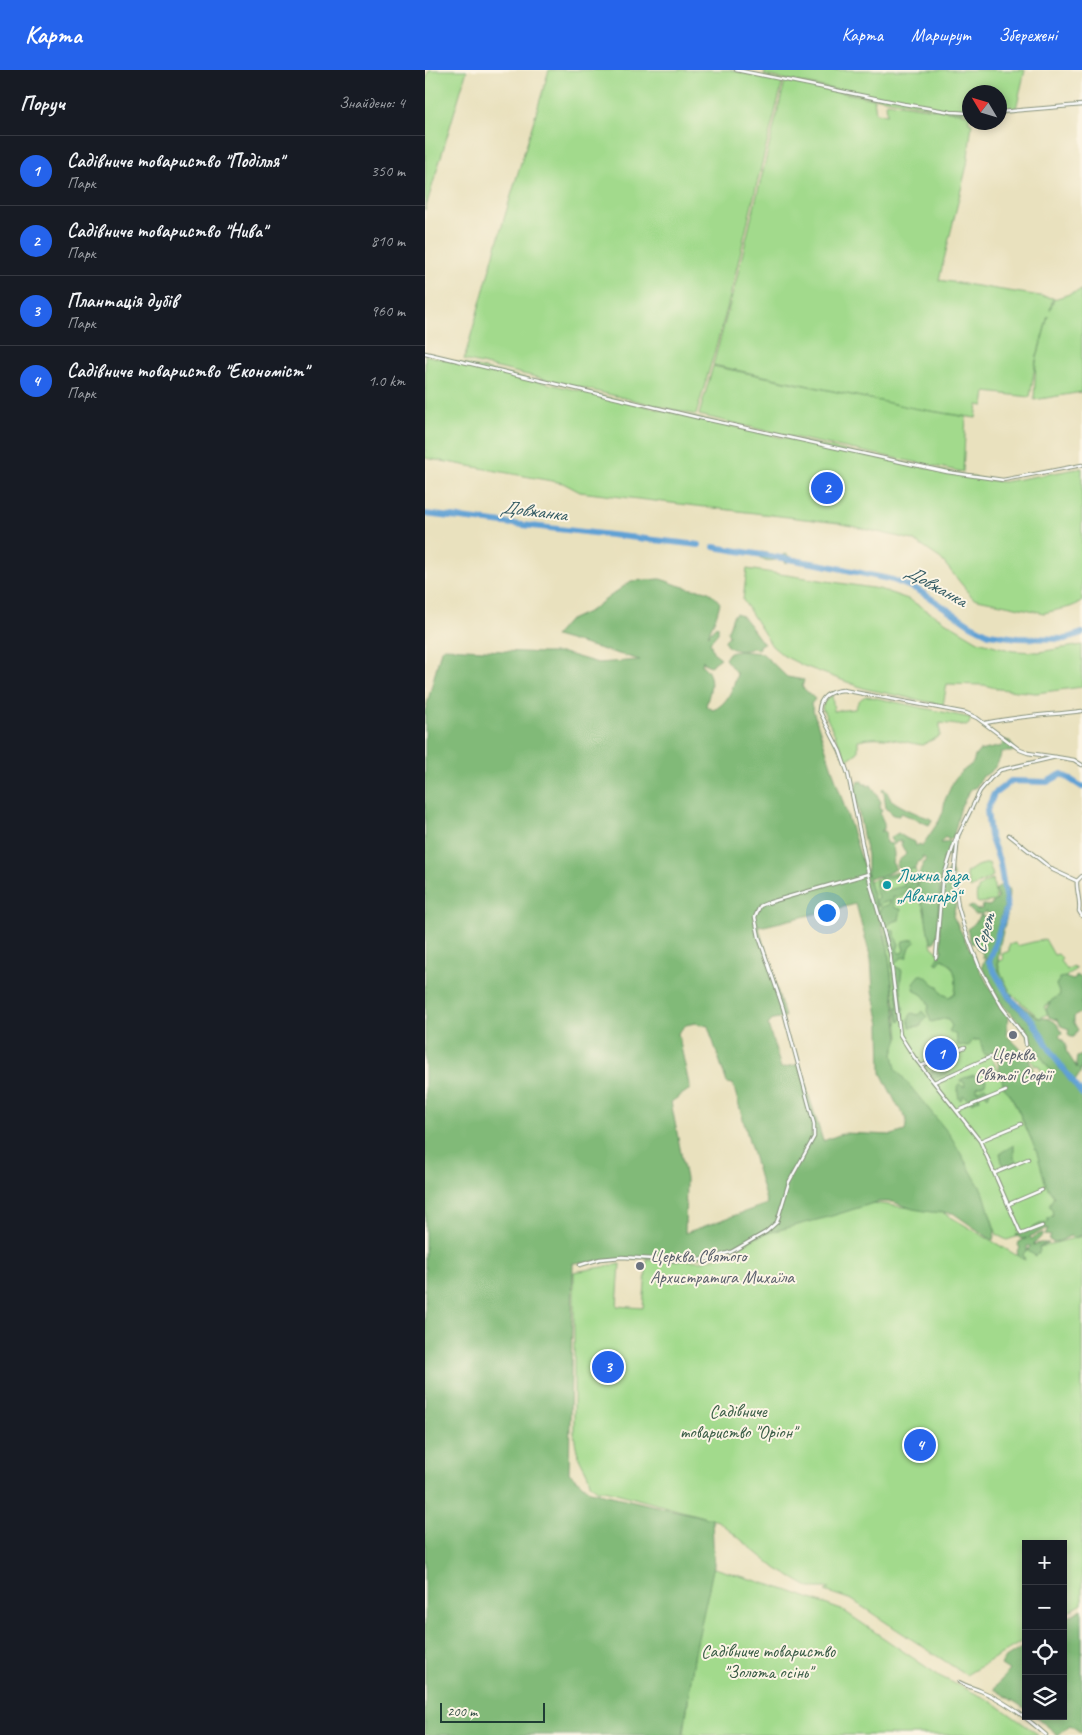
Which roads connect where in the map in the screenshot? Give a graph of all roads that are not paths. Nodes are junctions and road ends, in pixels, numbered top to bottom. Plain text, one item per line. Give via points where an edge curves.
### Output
1 (736, 70) edge
2 (1082, 105) edge
3 (1007, 111) edge
4 (962, 113) edge
5 (425, 353) edge
6 (1082, 465) edge
7 (1082, 711) edge
8 (985, 723) junction
9 (1056, 756) junction
10 (1082, 765) edge
11 (961, 830) junction
12 (1009, 836) dead end
13 (868, 874) junction
14 (1082, 876) edge
15 (1077, 881) junction
16 (1082, 916) edge
17 (936, 958) dead end
18 (1026, 1045) dead end
19 (965, 1047) dead end
20 (990, 1057) dead end
21 (921, 1066) junction
22 (934, 1082) junction
23 (1006, 1091) dead end
24 (957, 1111) junction
25 (1021, 1124) dead end
26 (979, 1142) junction
27 (1028, 1159) dead end
28 (995, 1173) junction
29 (1042, 1190) dead end
30 (1008, 1204) junction
31 (1042, 1226) dead end
32 (580, 1265) dead end
33 (959, 1682) dead end
34 (1046, 1735) edge

1 - 4 street
2 - 3 street
5 - 6 street via 947,472 1010,480
7 - 8 street
8 - 9 street via 1020,750
8 - 13 street via 966,713 859,692 835,690 823,698 819,710 844,763
9 - 10 street
9 - 11 street via 996,773 980,791
11 - 17 street via 941,882
11 - 18 street via 954,870 964,927 979,966 1002,1007 1025,1037
12 - 15 street via 1044,864
13 - 21 street via 890,953 899,1031
13 - 32 street via 767,903 760,906 755,917 815,1124 814,1137 789,1182 777,1222 731,1252 713,1258 690,1261 622,1257
14 - 15 street
15 - 16 street
19 - 21 street
20 - 22 street
21 - 22 street
22 - 24 street
23 - 24 street
24 - 26 street
25 - 26 street
26 - 28 street
27 - 28 street
28 - 30 street
29 - 30 street
30 - 31 street via 1021,1234
33 - 34 street via 1014,1709

